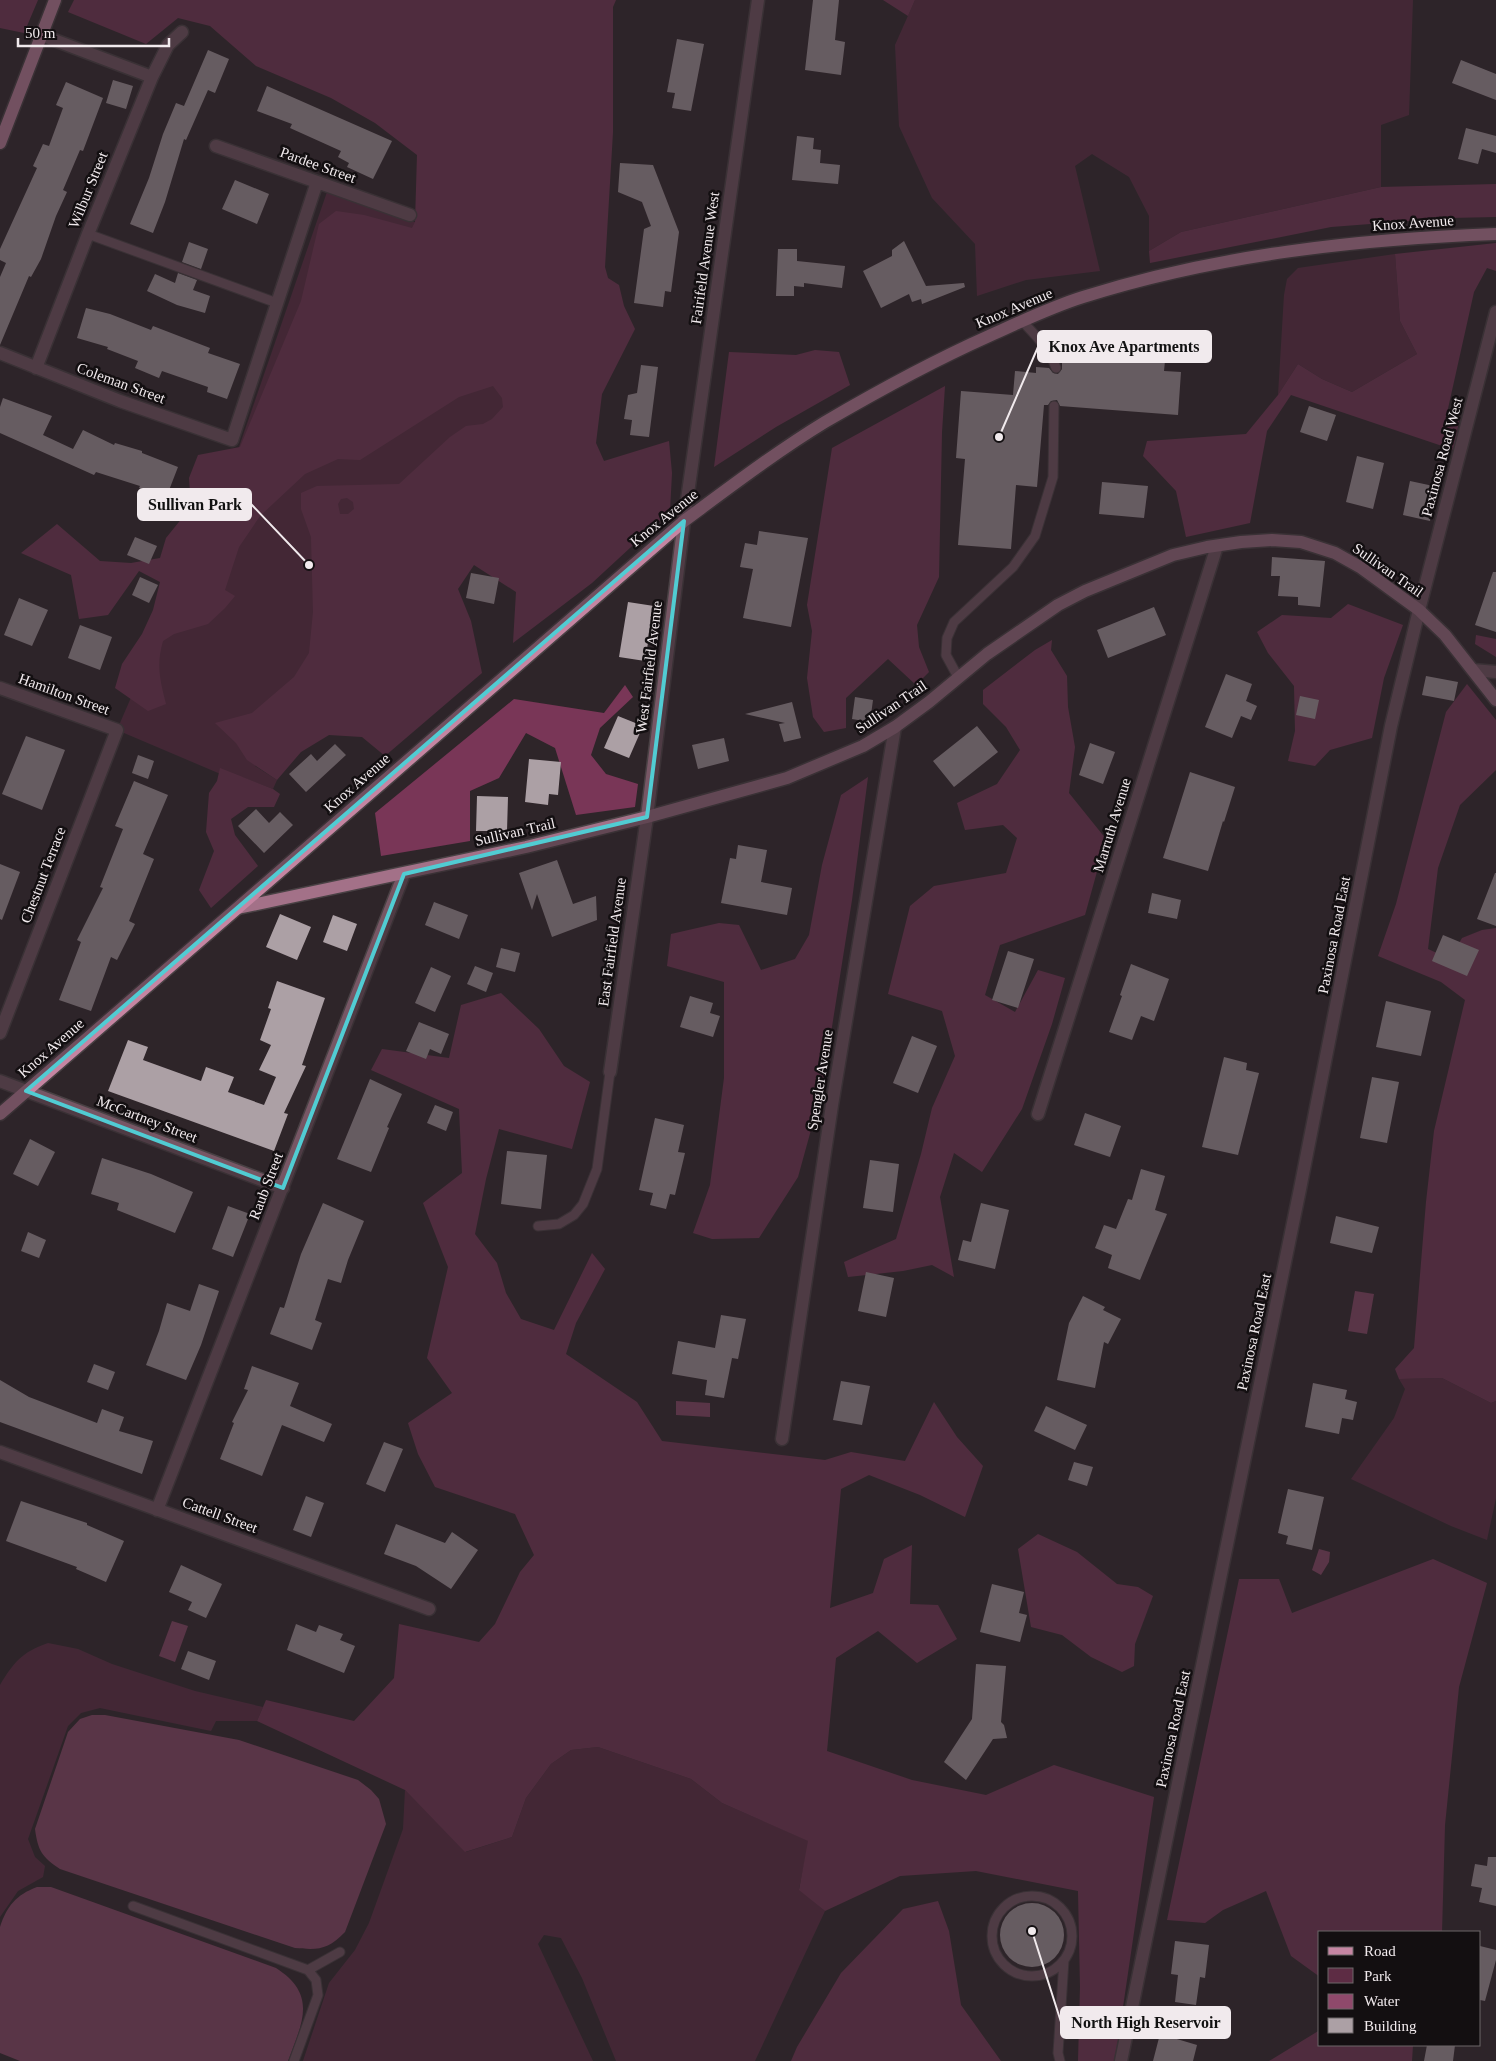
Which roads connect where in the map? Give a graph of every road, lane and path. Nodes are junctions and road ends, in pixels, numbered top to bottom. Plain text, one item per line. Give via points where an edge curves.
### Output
1 (55, 0) edge
2 (758, 0) edge
3 (182, 32) dead end
4 (41, 35) junction
5 (152, 77) junction
6 (0, 143) edge
7 (216, 146) dead end
8 (317, 182) junction
9 (410, 215) dead end
10 (88, 234) junction
11 (1496, 234) edge
12 (277, 303) junction
13 (1496, 312) edge
14 (1022, 321) junction
15 (0, 353) edge
16 (36, 368) junction
17 (1056, 368) dead end
18 (1054, 406) dead end
19 (684, 520) junction
20 (1217, 546) junction
21 (1419, 610) junction
22 (1473, 670) junction
23 (1496, 672) edge
24 (958, 678) junction
25 (0, 688) edge
26 (1496, 700) edge
27 (894, 727) junction
28 (118, 730) joint
29 (647, 817) junction
30 (404, 874) junction
31 (238, 908) junction
32 (0, 1033) edge
33 (610, 1072) joint
34 (0, 1081) edge
35 (26, 1091) junction
36 (0, 1114) edge
37 (1038, 1114) dead end
38 (283, 1188) junction
39 (538, 1226) dead end
40 (782, 1439) dead end
41 (0, 1452) edge
42 (157, 1510) junction
43 (430, 1609) dead end
44 (133, 1906) dead end
45 (340, 1952) dead end
46 (1064, 1960) junction
47 (308, 1970) junction
48 (294, 2061) edge
49 (1060, 2061) edge
50 (1121, 2061) edge

1 - 4 main road
2 - 19 street, Fairifeld Avenue West
3 - 5 street, Wilbur Street via 168,45
4 - 5 street
4 - 6 main road
5 - 10 street, Wilbur Street
7 - 8 street, Pardee Street
8 - 9 street, Pardee Street
8 - 12 street
10 - 12 lane
10 - 16 street, Wilbur Street
11 - 14 main road, Knox Avenue via 1295,250 1212,264 1082,298
12 - 16 street, Coleman Street via 232,440
13 - 21 street, Paxinosa Road West
14 - 17 lane via 1043,342
14 - 19 main road, Knox Avenue via 952,353 824,423
15 - 16 street, Coleman Street
18 - 24 lane via 1053,477 1035,536 1013,567 954,622 947,638 946,655
19 - 29 street, West Fairfield Avenue
19 - 31 main road, Knox Avenue
20 - 21 street, Sullivan Trail via 1272,540 1301,542 1335,553 1360,567
20 - 24 street, Sullivan Trail via 1173,555 1085,591 1058,605
20 - 37 street, Marruth Avenue
21 - 22 street, Sullivan Trail via 1445,635
21 - 50 street, Paxinosa Road East via 1391,726 1300,1189
22 - 23 street
22 - 26 street, Sullivan Trail
24 - 27 street, Sullivan Trail
25 - 28 street, Hamilton Street
27 - 29 street, Sullivan Trail via 863,746 787,778
27 - 40 street, Spengler Avenue
28 - 32 street, Chestnut Terrace
29 - 30 street, Sullivan Trail
29 - 33 street, East Fairfield Avenue
30 - 31 street, Sullivan Trail
30 - 38 street, Raub Street
31 - 35 main road, Knox Avenue
33 - 39 lane via 597,1169 584,1204 559,1224
34 - 35 street, McCartney Street
35 - 36 main road, Knox Avenue
35 - 38 street, McCartney Street
38 - 42 street, Raub Street
41 - 42 street, Cattell Street
42 - 43 street, Cattell Street
44 - 47 lane
45 - 47 lane
46 - 46 lane via 1072,1941 1072,1928 1059,1905 1035,1895 1010,1902 1000,1910 994,1922 992,1942 1000,1960 1010,1970 1036,1976 1049,1972
46 - 49 lane
47 - 48 lane via 316,1980 318,1995

